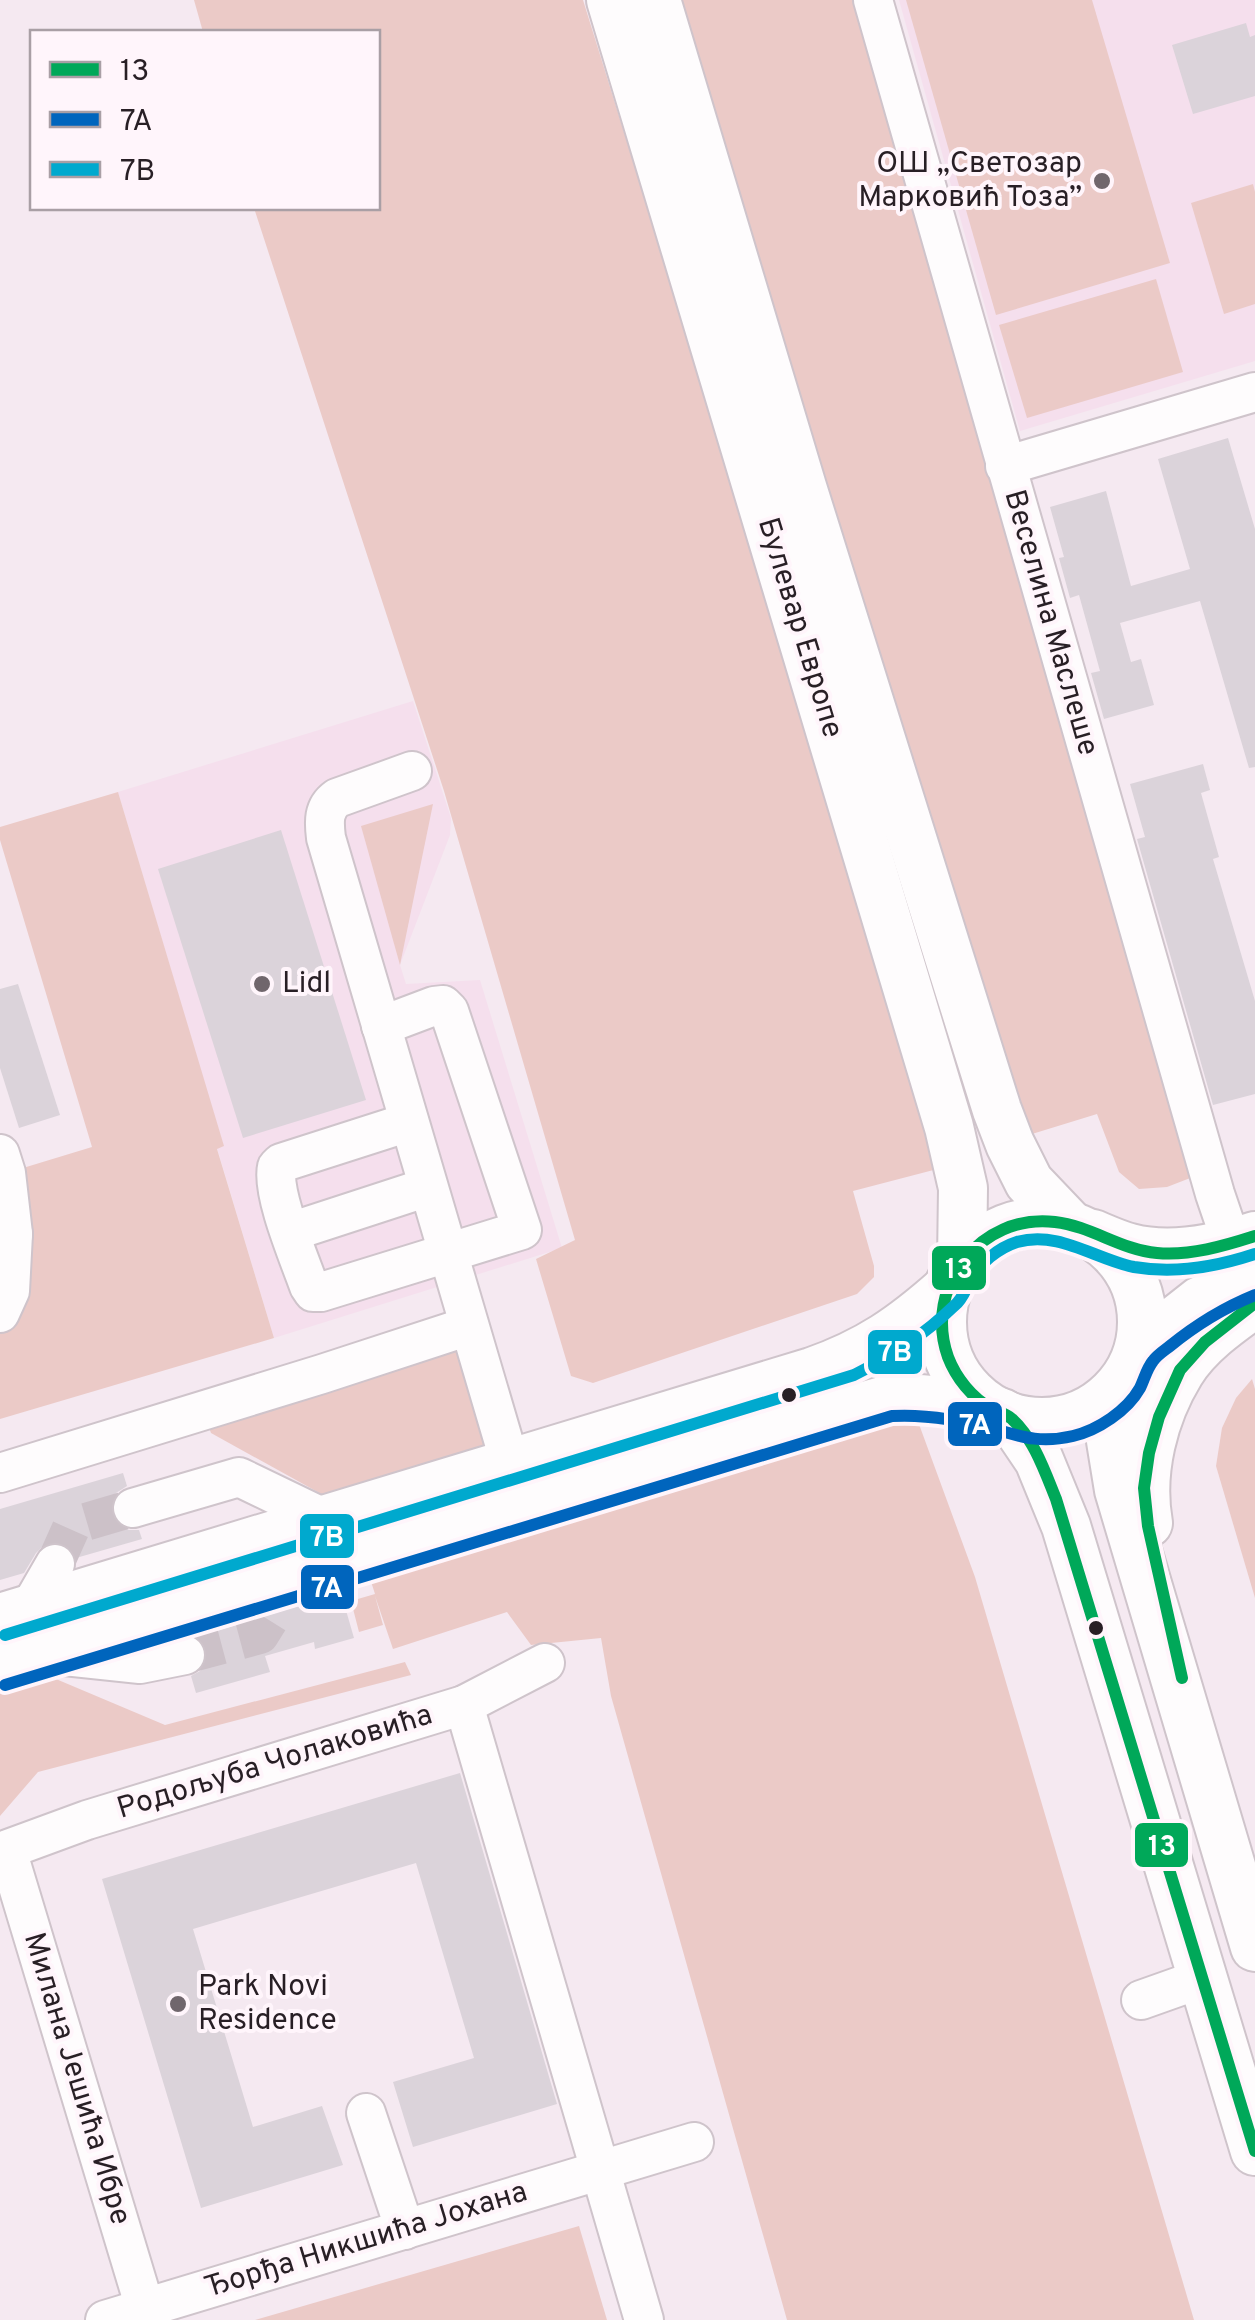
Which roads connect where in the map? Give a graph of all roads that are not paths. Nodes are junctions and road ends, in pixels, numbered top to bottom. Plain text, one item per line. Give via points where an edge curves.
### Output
1 (611, 0) edge
2 (656, 0) edge
3 (872, 0) edge
4 (1255, 392) edge
5 (1005, 466) junction
6 (412, 771) dead end
7 (381, 1026) junction
8 (409, 1122) junction
9 (0, 1154) edge
10 (428, 1187) junction
11 (1074, 1226) junction
12 (290, 1232) junction
13 (6, 1236) edge
14 (448, 1252) junction
15 (1247, 1252) edge
16 (955, 1274) junction
17 (1255, 1304) edge
18 (0, 1312) edge
19 (470, 1326) junction
20 (1129, 1368) junction
21 (1006, 1415) junction
22 (510, 1463) junction
23 (0, 1473) edge
24 (133, 1508) tunnel mouth
25 (326, 1519) junction
26 (55, 1564) tunnel mouth
27 (15, 1613) edge
28 (48, 1654) junction
29 (185, 1655) tunnel mouth
30 (545, 1663) dead end
31 (0, 1668) edge
32 (464, 1705) junction
33 (1196, 1751) junction
34 (4, 1851) edge
35 (1255, 1947) edge
36 (1203, 1978) junction
37 (1141, 2000) dead end
38 (366, 2114) dead end
39 (694, 2142) dead end
40 (1255, 2151) edge
41 (613, 2166) junction
42 (405, 2230) junction
43 (145, 2308) junction
44 (106, 2320) edge
45 (644, 2320) edge

1 - 16 main road, Булевар Европе via 950,1127 963,1188
2 - 11 main road, Булевар Европе via 997,1110 1029,1182
3 - 5 street, Веселина Маслеше
4 - 5 street
5 - 15 street, Веселина Маслеше via 1214,1194
6 - 7 street via 348,792 326,812 326,838
7 - 8 street
7 - 14 street via 434,1006 450,1011 522,1230
8 - 10 street
8 - 12 street via 277,1167
9 - 13 street
10 - 12 street
10 - 14 street
11 - 15 main road via 1160,1253
11 - 16 main road via 1010,1226 984,1240
11 - 20 main road via 1110,1248 1132,1277 1142,1312
12 - 14 street via 313,1292
13 - 18 street via 10,1291
14 - 19 street
15 - 20 main road
16 - 21 main road via 941,1321 953,1369 974,1396
16 - 22 main road via 913,1319 847,1359
17 - 33 main road via 1181,1369 1160,1412 1147,1463 1145,1502
19 - 22 street
19 - 23 street
20 - 21 main road via 1096,1407 1069,1418 1040,1422
20 - 33 main road via 1111,1441 1119,1490
21 - 28 main road via 939,1401 889,1400 282,1596
21 - 36 main road via 1039,1460 1066,1526
22 - 25 main road
24 - 25 street via 239,1477
25 - 27 main road
26 - 27 street
28 - 29 street via 140,1664
28 - 31 main road
30 - 32 street, Родољуба Чолаковића
32 - 34 street, Родољуба Чолаковића
32 - 41 street
33 - 35 main road
34 - 43 street, Милана Јешића Ибре
36 - 37 street
36 - 40 main road
38 - 42 street
39 - 41 street, Ђорђа Никшића Јохана
41 - 42 street, Ђорђа Никшића Јохана
41 - 45 street
42 - 43 street, Ђорђа Никшића Јохана
43 - 44 street, Ђорђа Никшића Јохана

